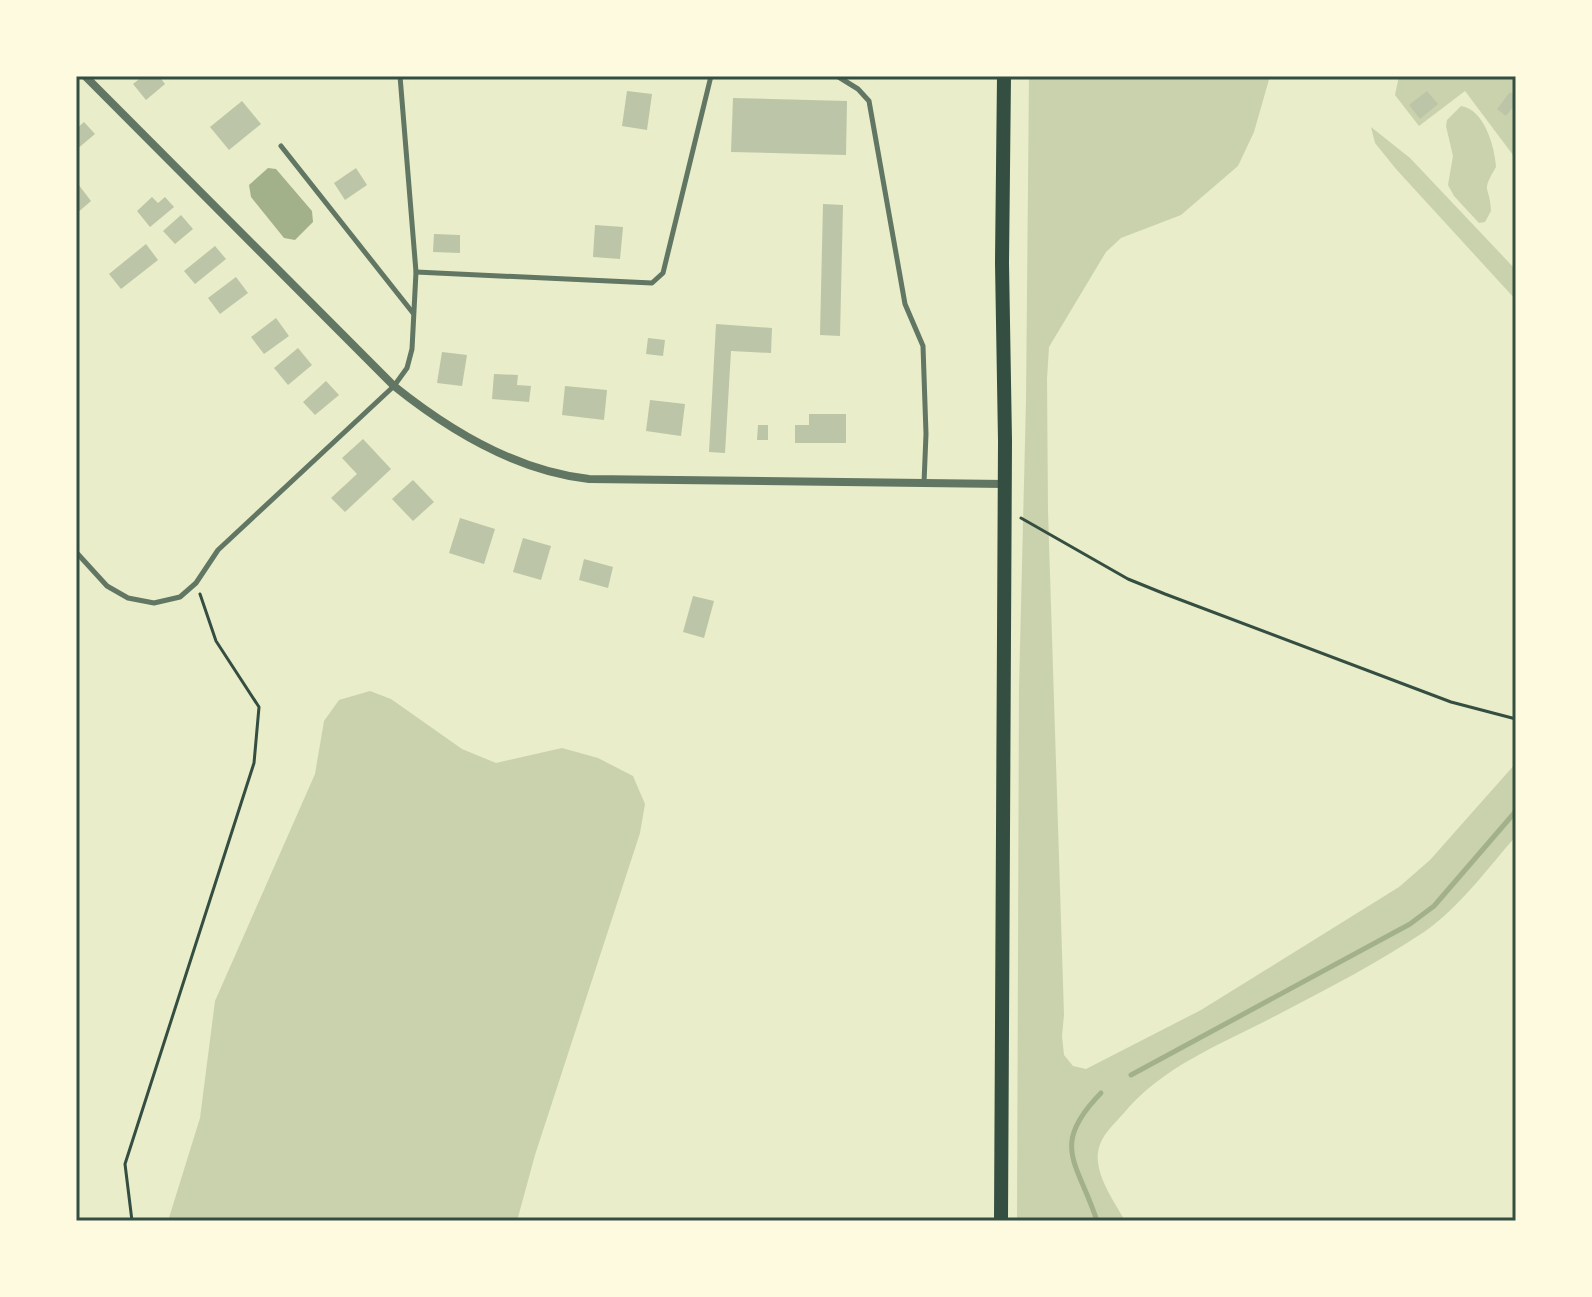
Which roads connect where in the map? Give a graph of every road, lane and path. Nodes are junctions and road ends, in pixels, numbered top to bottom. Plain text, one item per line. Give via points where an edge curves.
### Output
1 (85, 76) edge
2 (400, 76) edge
3 (711, 76) edge
4 (837, 76) edge
5 (1004, 76) edge
6 (281, 146) dead end
7 (416, 272) junction
8 (414, 314) junction
9 (394, 386) junction
10 (924, 483) junction
11 (1005, 484) junction
12 (1005, 509) junction
13 (76, 552) edge
14 (196, 583) junction
15 (1516, 719) edge
16 (132, 1221) edge
17 (1001, 1221) edge

1 - 9 street
2 - 7 lane
3 - 7 lane via 663,273 652,283
4 - 10 lane via 869,101 905,304 923,346
5 - 11 main road
6 - 8 lane
7 - 8 lane
8 - 9 lane via 407,368
9 - 10 street via 432,415 512,460 557,475
9 - 14 lane via 218,550
10 - 11 street
11 - 12 main road
12 - 15 path via 1128,579 1451,702
12 - 17 main road
13 - 14 lane via 107,586 128,598 154,603 180,597
14 - 16 path via 216,641 259,707 257,735 254,763 125,1164

